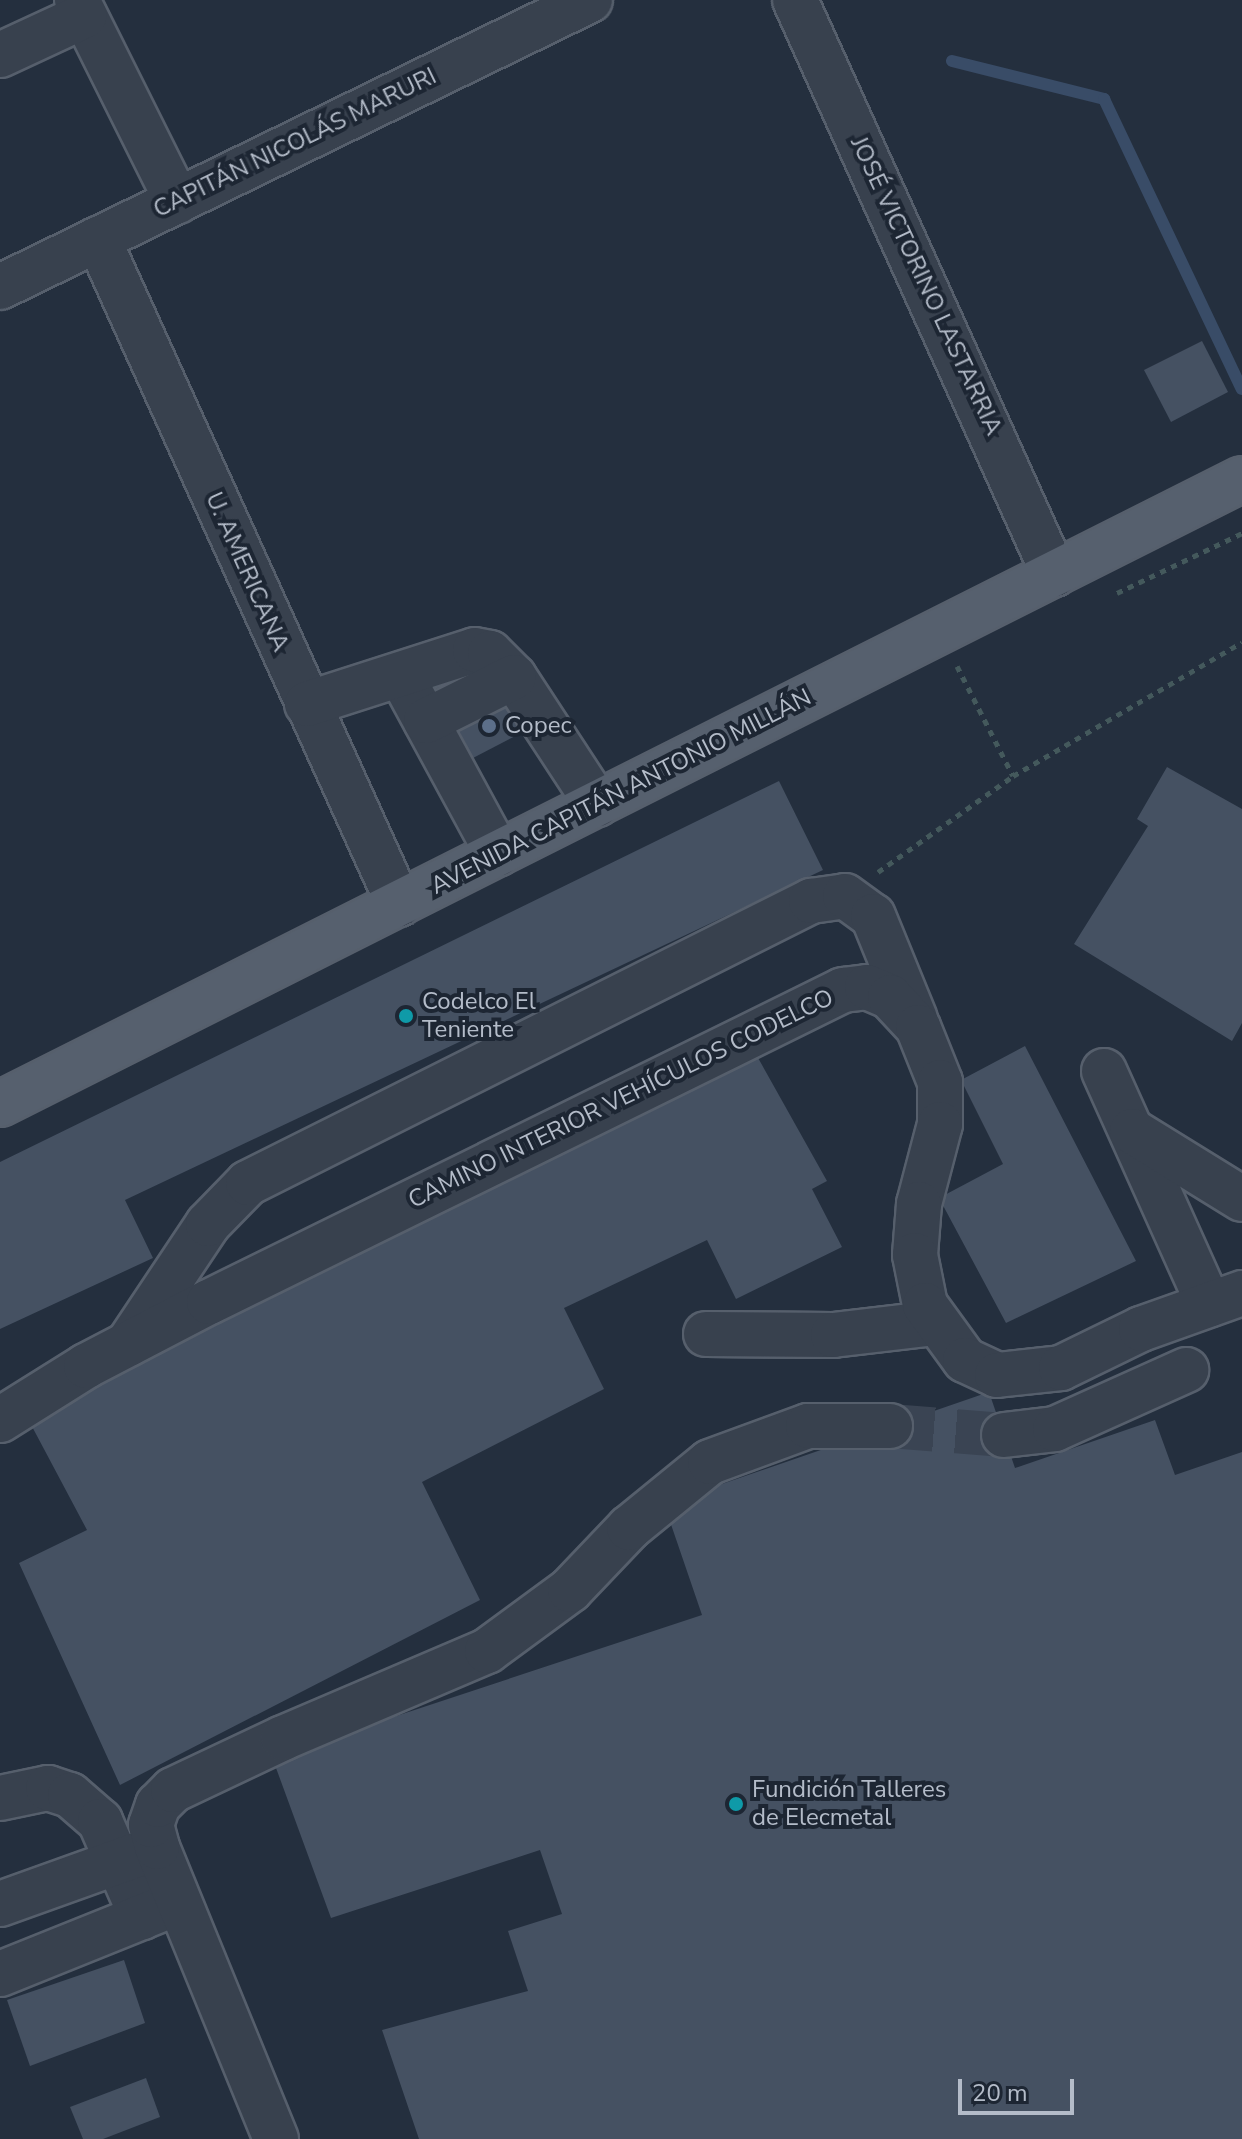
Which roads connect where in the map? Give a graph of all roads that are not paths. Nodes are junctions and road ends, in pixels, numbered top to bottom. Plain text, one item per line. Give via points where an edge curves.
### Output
1 (795, 0) edge
2 (577, 3) edge
3 (81, 8) edge
4 (0, 55) edge
5 (177, 201) junction
6 (98, 239) junction
7 (0, 287) edge
8 (1242, 479) edge
9 (1054, 574) junction
10 (402, 677) junction
11 (514, 677) junction
12 (307, 704) junction
13 (426, 721) junction
14 (597, 804) junction
15 (498, 854) junction
16 (399, 904) junction
17 (918, 1027) junction
18 (1104, 1071) dead end
19 (0, 1104) edge
20 (1132, 1131) junction
21 (1242, 1199) edge
22 (1226, 1299) edge
23 (935, 1323) junction
24 (706, 1334) dead end
25 (126, 1346) junction
26 (1186, 1370) dead end
27 (0, 1420) edge
28 (890, 1426) tunnel mouth
29 (1004, 1435) tunnel mouth
30 (0, 1798) edge
31 (139, 1854) junction
32 (0, 1904) edge
33 (162, 1909) junction
34 (0, 1974) edge
35 (276, 2139) edge

1 - 9 street, JOSÉ VICTORINO LASTARRIA
2 - 5 street, CAPITÁN NICOLÁS MARURI
3 - 4 street
3 - 5 street
5 - 6 street, CAPITÁN NICOLÁS MARURI
6 - 7 street, CAPITÁN NICOLÁS MARURI
6 - 12 street, U. AMERICANA
8 - 9 main road, AVENIDA CAPITÁN ANTONIO MILLÁN
9 - 14 main road, AVENIDA CAPITÁN ANTONIO MILLÁN
10 - 11 street via 475,650 501,659
10 - 12 street
10 - 13 street
11 - 13 street
11 - 14 street
12 - 16 street, U. AMERICANA
13 - 15 street
14 - 15 main road, AVENIDA CAPITÁN ANTONIO MILLÁN
15 - 16 main road, AVENIDA CAPITÁN ANTONIO MILLÁN
16 - 19 main road, AVENIDA CAPITÁN ANTONIO MILLÁN
17 - 23 street, CAMINO INTERIOR VEHÍCULOS CODELCO via 942,1097 916,1232 919,1281
17 - 25 street, CAMINO INTERIOR VEHÍCULOS CODELCO via 890,997 867,987 843,990
17 - 25 street via 873,916 845,896 811,901 248,1183 208,1224
18 - 20 street
20 - 21 street
20 - 22 street
22 - 23 street, CAMINO INTERIOR VEHÍCULOS CODELCO via 1141,1329 1061,1368 997,1375 965,1360
23 - 24 street via 833,1335
25 - 27 street, CAMINO INTERIOR VEHÍCULOS CODELCO
26 - 29 street via 1055,1429
28 - 31 street via 808,1426 710,1462 629,1528 570,1590 487,1651 173,1790 158,1805
30 - 31 street via 48,1788 70,1795
31 - 32 street
31 - 33 street
33 - 34 street
33 - 35 street

